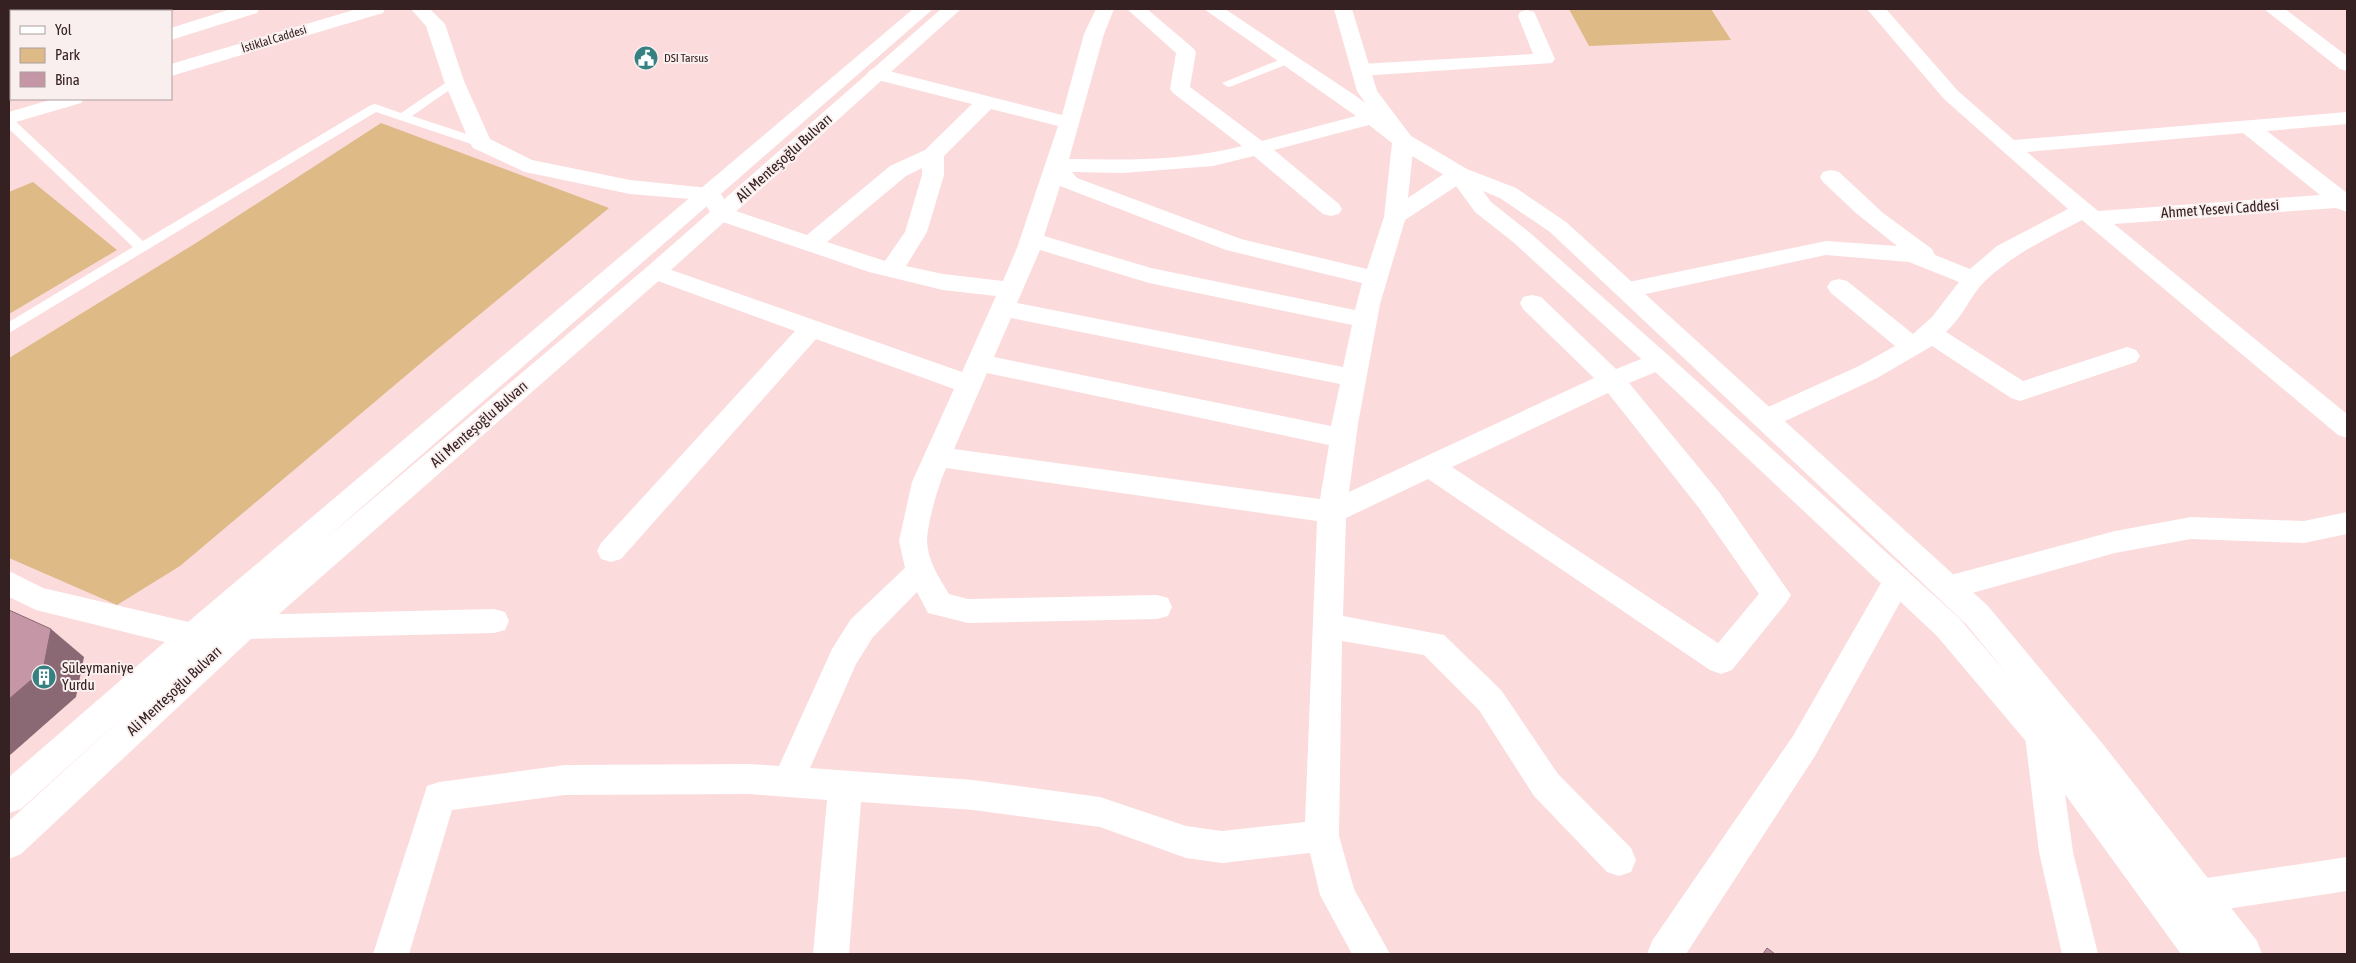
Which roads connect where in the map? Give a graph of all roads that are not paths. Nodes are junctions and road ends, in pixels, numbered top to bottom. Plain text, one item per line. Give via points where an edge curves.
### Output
1 (250, 9) edge
2 (376, 9) edge
3 (420, 9) edge
4 (924, 9) edge
5 (952, 9) edge
6 (1105, 9) edge
7 (1136, 9) edge
8 (1213, 9) edge
9 (1342, 9) edge
10 (1876, 9) edge
11 (2273, 9) edge
12 (1527, 16) dead end
13 (172, 34) edge
14 (1289, 60) junction
15 (2347, 65) edge
16 (172, 70) edge
17 (1361, 70) junction
18 (877, 74) junction
19 (454, 81) junction
20 (1228, 83) dead end
21 (71, 100) edge
22 (986, 102) junction
23 (9, 118) edge
24 (403, 118) junction
25 (1372, 118) junction
26 (2347, 118) edge
27 (9, 122) edge
28 (1070, 124) junction
29 (2247, 126) junction
30 (1403, 140) junction
31 (481, 143) junction
32 (2008, 147) junction
33 (1259, 149) junction
34 (933, 155) junction
35 (1057, 166) junction
36 (1459, 174) junction
37 (1831, 177) dead end
38 (2346, 202) edge
39 (716, 204) junction
40 (1331, 209) dead end
41 (2088, 214) junction
42 (1394, 218) junction
43 (1032, 240) junction
44 (810, 244) junction
45 (142, 248) junction
46 (891, 270) junction
47 (655, 272) junction
48 (1376, 279) junction
49 (1974, 279) junction
50 (1839, 287) dead end
51 (1627, 290) junction
52 (1007, 299) junction
53 (1532, 303) dead end
54 (1365, 320) junction
55 (9, 328) edge
56 (812, 328) junction
57 (1922, 340) junction
58 (2127, 356) dead end
59 (1660, 361) junction
60 (975, 374) junction
61 (1354, 378) junction
62 (1612, 380) junction
63 (1766, 419) junction
64 (2347, 428) edge
65 (1343, 438) junction
66 (938, 457) junction
67 (1430, 466) junction
68 (1333, 512) junction
69 (2347, 524) edge
70 (611, 551) dead end
71 (920, 571) junction
72 (1898, 579) junction
73 (9, 583) edge
74 (1947, 588) junction
75 (1157, 606) dead end
76 (494, 621) dead end
77 (1329, 626) junction
78 (243, 628) junction
79 (193, 636) junction
80 (2040, 736) junction
81 (788, 782) junction
82 (845, 788) junction
83 (9, 798) edge
84 (1322, 836) junction
85 (9, 843) edge
86 (1619, 860) dead end
87 (2347, 874) edge
88 (2200, 896) junction
89 (391, 954) edge
90 (831, 954) edge
91 (1372, 954) edge
92 (1666, 954) edge
93 (2080, 954) edge
94 (2203, 954) edge
95 (2244, 954) edge

1 - 13 street
2 - 16 street, İstiklal Caddesi
3 - 19 street via 435,24
4 - 39 street, Ali Menteşoğlu Bulvarı
5 - 18 street, Ali Menteşoğlu Bulvarı
6 - 28 street via 1094,34
7 - 33 street via 1186,52 1180,90
8 - 14 street
9 - 17 street
10 - 32 street via 1951,96
11 - 15 street
12 - 17 street via 1545,58
14 - 20 lane
14 - 25 street
17 - 30 street via 1367,91
18 - 22 street
18 - 39 street, Ali Menteşoğlu Bulvarı
19 - 24 lane
19 - 31 street
21 - 23 street
22 - 28 street
22 - 34 street
24 - 31 lane
24 - 45 lane via 375,108
25 - 30 street
25 - 33 street
26 - 29 street
27 - 45 lane
28 - 35 street
29 - 32 street
29 - 38 street
30 - 36 street
30 - 42 street
31 - 39 street via 525,165
32 - 41 street
33 - 35 street via 1213,160 1124,166
33 - 40 street
34 - 44 street via 898,172
34 - 46 street via 933,175 916,232
35 - 43 street
35 - 48 street via 1069,183 1206,236
36 - 42 street
36 - 51 street via 1508,193 1558,227
36 - 59 street via 1483,207
37 - 49 street via 1858,206 1895,235
38 - 41 street, Ahmet Yesevi Caddesi
39 - 44 street
39 - 47 street, Ali Menteşoğlu Bulvarı
39 - 79 street, Ali Menteşoğlu Bulvarı
41 - 49 street via 2006,251
41 - 64 street
42 - 48 street
43 - 52 street
43 - 54 street via 1149,275
44 - 46 street
45 - 55 lane
46 - 52 street
47 - 56 street
47 - 78 street, Ali Menteşoğlu Bulvarı
48 - 54 street
49 - 51 street via 1912,255 1826,248
49 - 57 street via 1962,297
50 - 57 street
51 - 63 street
52 - 60 street
52 - 61 street
53 - 62 street
54 - 61 street
56 - 60 street
56 - 70 street
57 - 58 street via 2020,392
57 - 63 street via 1868,372
59 - 62 street
59 - 72 street
60 - 65 street
60 - 66 street
61 - 65 street
62 - 67 street
62 - 67 street via 1709,500 1776,595 1721,661
63 - 74 street
65 - 68 street
66 - 68 street
66 - 71 street via 926,482 913,541
67 - 68 street
68 - 77 street
69 - 74 street via 2304,532 2191,528 2115,542
71 - 75 street via 939,604 968,611
71 - 81 street via 862,628 843,658
72 - 80 street via 1948,626
72 - 92 street via 1804,746
73 - 79 street via 36,598
74 - 88 street via 1977,615 2091,753
76 - 78 street
77 - 84 street
77 - 86 street via 1433,644 1490,700 1546,785
78 - 85 street, Ali Menteşoğlu Bulvarı
79 - 83 street, Ali Menteşoğlu Bulvarı
80 - 93 street via 2056,852
80 - 94 street
81 - 82 street
81 - 89 street via 749,779 565,780 439,797
82 - 84 street via 973,795 1100,812 1186,842 1222,847
82 - 90 street
84 - 91 street via 1338,895
87 - 88 street
88 - 95 street

